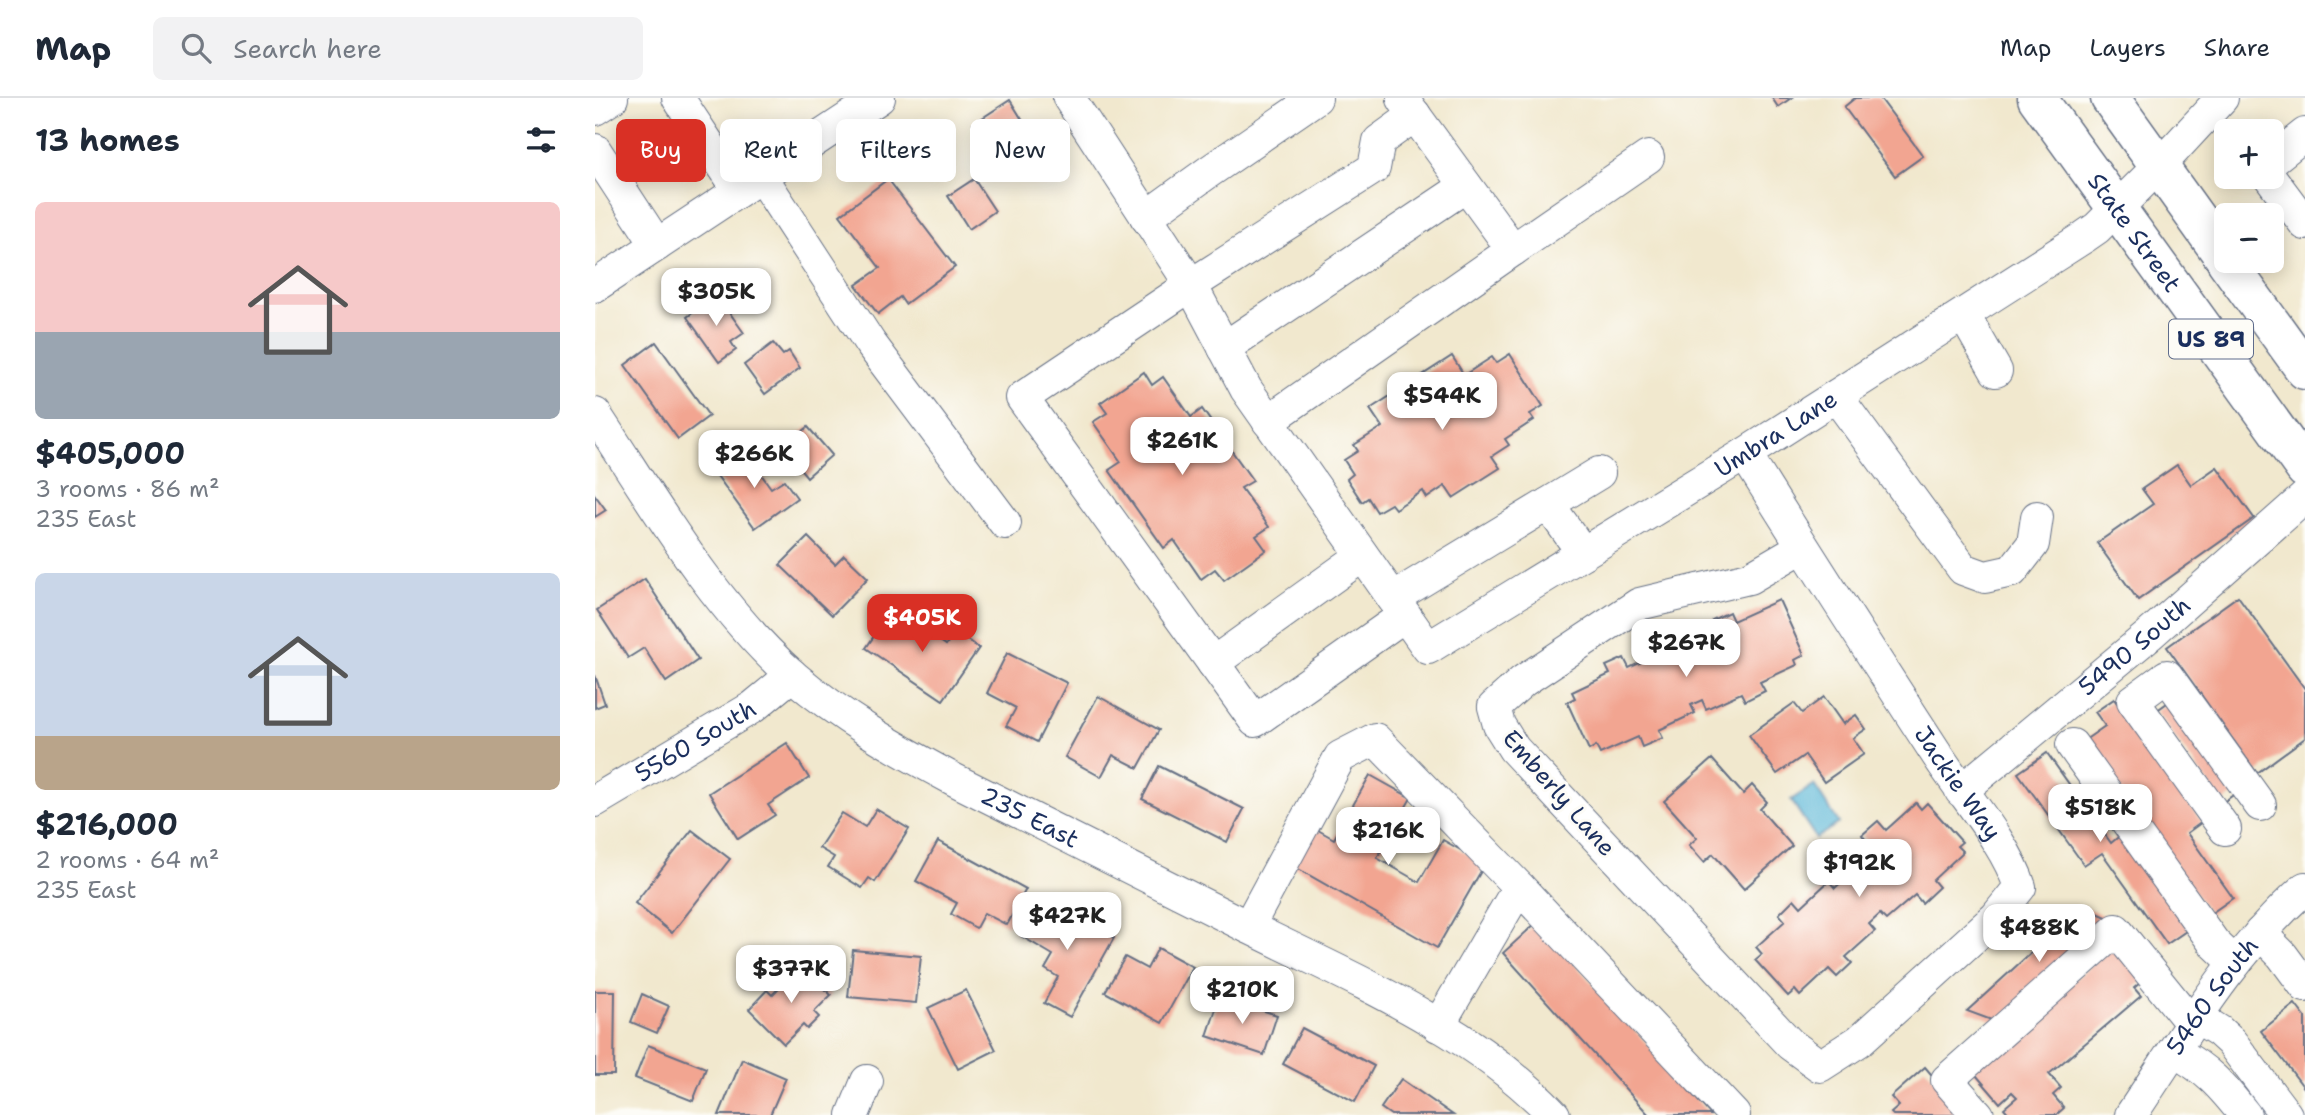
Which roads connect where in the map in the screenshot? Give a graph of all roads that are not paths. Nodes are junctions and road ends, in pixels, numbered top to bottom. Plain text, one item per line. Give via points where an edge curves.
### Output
1 (612, 98) edge
2 (678, 98) edge
3 (879, 98) edge
4 (1069, 98) edge
5 (1316, 98) edge
6 (2037, 98) edge
7 (2109, 98) edge
8 (2222, 98) edge
9 (1409, 106) edge
10 (595, 109) edge
11 (2305, 134) edge
12 (595, 150) edge
13 (2284, 151) edge
14 (1648, 157) dead end
15 (2159, 166) junction
16 (750, 183) junction
17 (1466, 186) junction
18 (2279, 189) edge
19 (2117, 208) junction
20 (1146, 217) junction
21 (2305, 224) edge
22 (2214, 243) edge
23 (657, 245) junction
24 (1513, 250) junction
25 (2235, 273) edge
26 (1191, 285) junction
27 (595, 286) edge
28 (1963, 315) junction
29 (1224, 348) junction
30 (2305, 369) edge
31 (1996, 371) dead end
32 (1836, 396) junction
33 (595, 414) edge
34 (1268, 421) junction
35 (1745, 454) junction
36 (2305, 469) edge
37 (1599, 473) dead end
38 (2305, 496) edge
39 (1548, 503) junction
40 (2037, 517) dead end
41 (1005, 523) dead end
42 (1802, 547) junction
43 (1583, 553) junction
44 (1362, 556) junction
45 (1399, 607) junction
46 (1213, 663) junction
47 (792, 674) junction
48 (2073, 745) dead end
49 (1961, 791) junction
50 (595, 801) edge
51 (2260, 805) dead end
52 (2225, 829) dead end
53 (1519, 887) junction
54 (2305, 888) edge
55 (1248, 927) junction
56 (2260, 933) junction
57 (2235, 963) junction
58 (2305, 986) edge
59 (2195, 1021) junction
60 (1438, 1026) junction
61 (2174, 1051) junction
62 (1820, 1066) joint
63 (867, 1081) dead end
64 (853, 1115) edge
65 (1554, 1115) edge
66 (1734, 1115) edge
67 (1978, 1115) edge
68 (2131, 1115) edge
69 (2245, 1115) edge
70 (2286, 1115) edge

1 - 10 street
2 - 16 street
3 - 16 street
4 - 20 street
5 - 20 street
6 - 19 main road, State Street / US 89
7 - 15 main road, US 89
8 - 15 street, Umbra Lane
9 - 17 street
9 - 26 street via 1379,141 1374,168
11 - 13 street
12 - 23 street
14 - 24 street
15 - 19 street, Umbra Lane
15 - 22 main road, US 89
16 - 23 street
16 - 41 street
17 - 24 street
17 - 29 street
18 - 21 street
19 - 28 street, Umbra Lane via 2098,228
19 - 36 main road, State Street / US 89
20 - 26 street
23 - 27 street
24 - 34 street
25 - 30 main road, US 89
26 - 29 street
26 - 46 street via 1022,398
28 - 31 street
28 - 32 street, Umbra Lane
29 - 34 street
32 - 35 street, Umbra Lane
32 - 40 street via 1963,569 1985,577 2011,571 2033,544
33 - 47 street, 235 East via 719,596
34 - 44 street
35 - 42 street, Jackie Way
35 - 43 street, Umbra Lane
37 - 39 street
38 - 49 street, 5490 South via 2150,635
39 - 43 street
39 - 45 street
42 - 49 street, Jackie Way
42 - 62 street, Emberly Lane via 1749,578 1639,604 1523,681 1494,707 1514,749 1790,1044
43 - 45 street, Umbra Lane via 1428,648
44 - 45 street
44 - 46 street
45 - 46 street via 1255,721
47 - 50 street, 5560 South via 753,707
47 - 55 street, 235 East via 886,743
48 - 57 street via 2214,943
49 - 62 street, Jackie Way via 2013,865 2020,887 1996,917 1859,1041
51 - 52 street via 2167,676 2133,701
53 - 55 street via 1375,739 1340,757
53 - 60 street
53 - 66 street
54 - 56 street, 5460 South
55 - 60 street, 235 East via 1367,985
56 - 57 street, 5460 South
56 - 58 street
57 - 59 street, 5460 South
59 - 61 street, 5460 South
59 - 67 street via 2116,930 1947,1080
59 - 70 street via 2231,1042
60 - 65 street, 235 East via 1496,1063
61 - 68 street, 5460 South
61 - 69 street via 2220,1082
63 - 64 street

